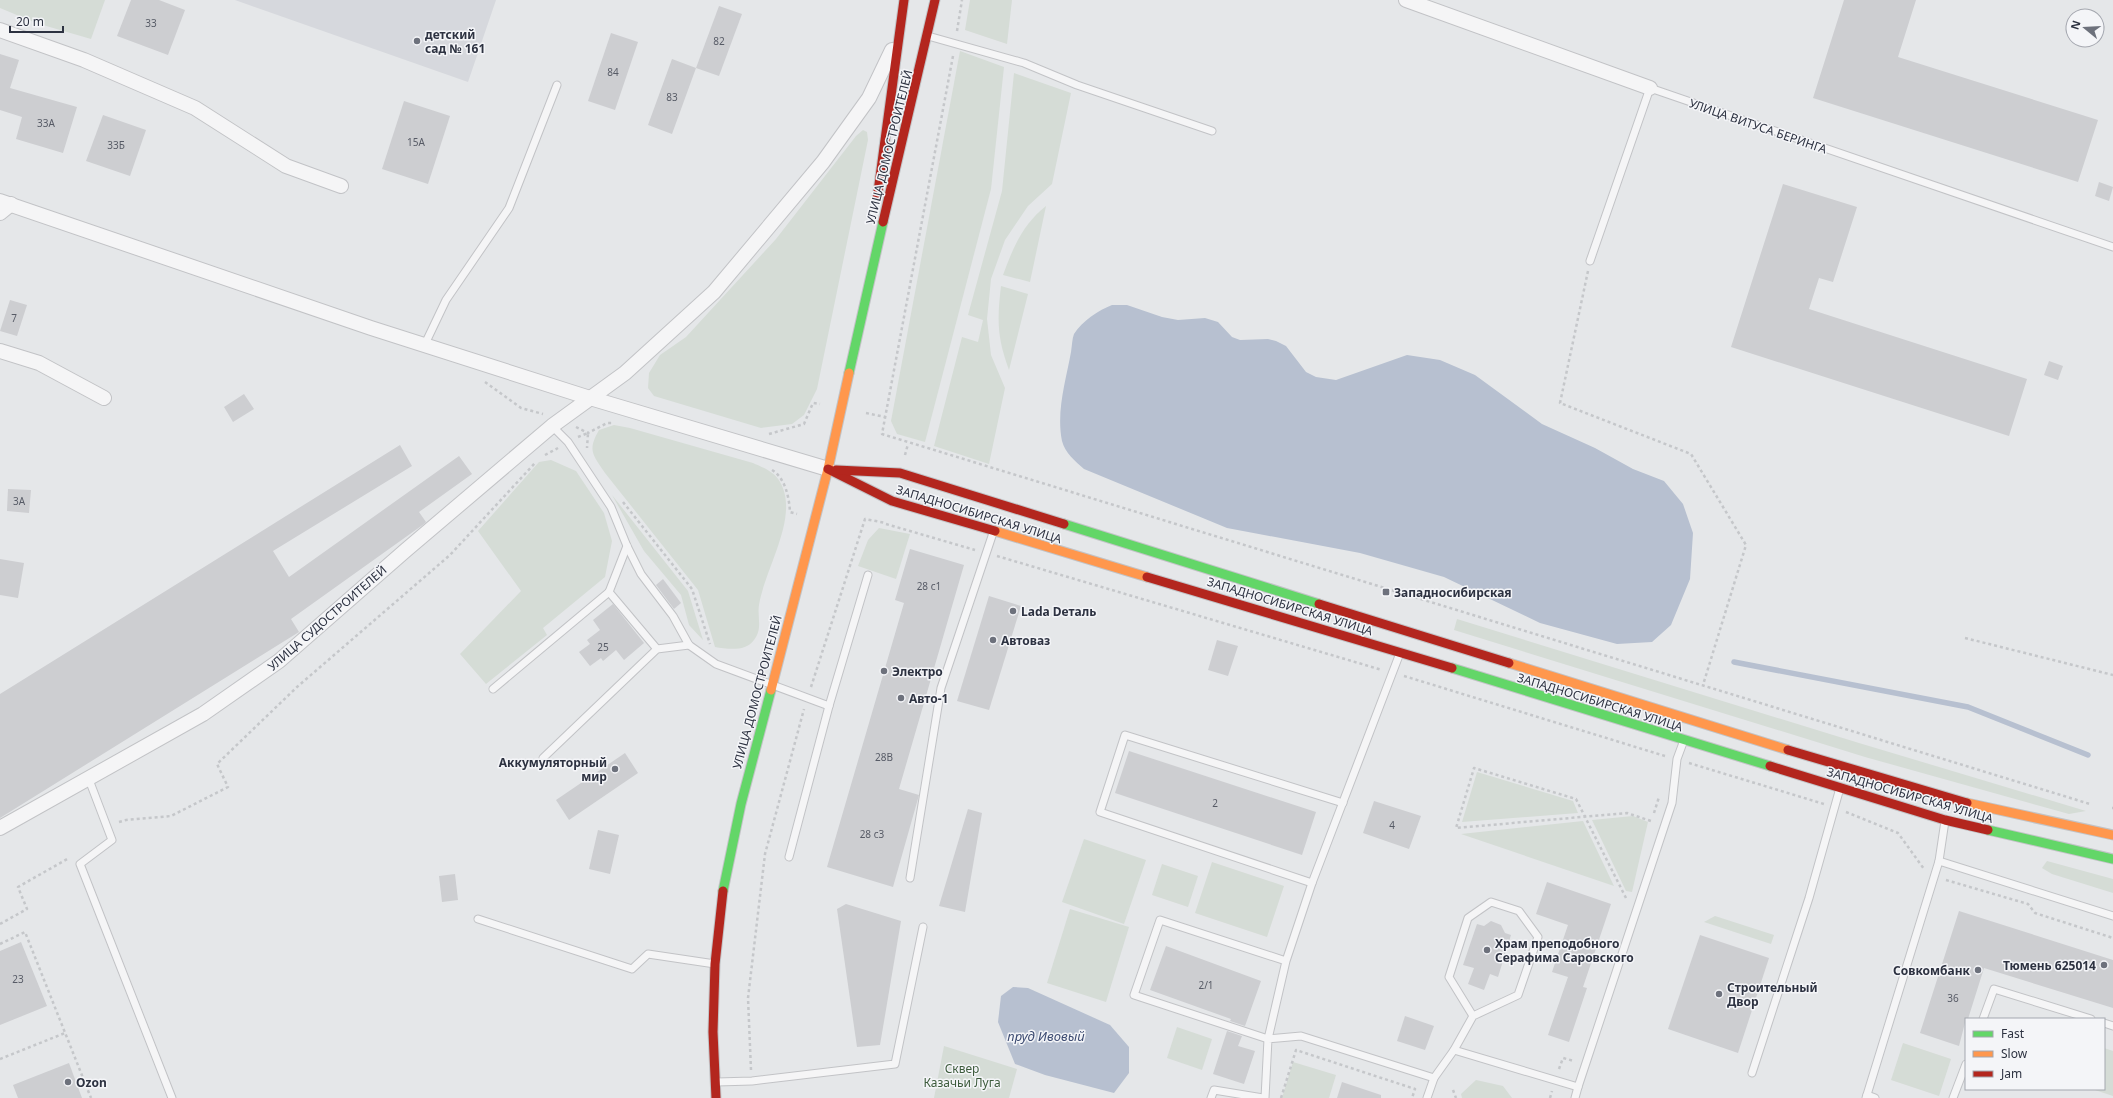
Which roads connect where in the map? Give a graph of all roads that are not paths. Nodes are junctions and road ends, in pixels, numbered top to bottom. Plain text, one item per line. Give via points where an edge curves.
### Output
1 (904, 0) edge
2 (935, 0) edge
3 (1406, 0) edge
4 (0, 30) edge
5 (899, 33) junction
6 (928, 36) junction
7 (557, 85) dead end
8 (1650, 88) junction
9 (1212, 131) dead end
10 (341, 186) dead end
11 (5, 202) edge
12 (0, 214) edge
13 (2113, 247) edge
14 (1590, 261) road end
15 (865, 298) junction
16 (425, 344) junction
17 (0, 351) edge
18 (104, 398) dead end
19 (590, 398) junction
20 (552, 426) junction
21 (828, 469) junction
22 (994, 531) junction
23 (627, 546) junction
24 (868, 576) dead end
25 (609, 592) junction
26 (689, 645) junction
27 (657, 649) junction
28 (1400, 652) junction
29 (771, 685) junction
30 (493, 689) dead end
31 (829, 706) junction
32 (1684, 740) junction
33 (543, 758) dead end
34 (87, 777) junction
35 (1840, 788) junction
36 (1343, 803) junction
37 (1945, 820) junction
38 (0, 828) edge
39 (2113, 835) edge
40 (789, 857) dead end
41 (2113, 859) edge
42 (1939, 861) junction
43 (910, 878) dead end
44 (1312, 883) junction
45 (2113, 916) edge
46 (478, 919) dead end
47 (923, 928) dead end
48 (1286, 961) junction
49 (715, 964) junction
50 (1473, 1016) junction
51 (1983, 1018) edge
52 (2088, 1018) edge
53 (1268, 1039) junction
54 (1454, 1050) junction
55 (1965, 1067) edge
56 (1752, 1073) dead end
57 (1434, 1078) junction
58 (714, 1082) junction
59 (1578, 1087) junction
60 (1867, 1097) edge
61 (172, 1098) edge
62 (716, 1098) edge
63 (1211, 1098) edge
64 (1264, 1098) edge
65 (1428, 1098) edge
66 (1574, 1098) edge
67 (1876, 1098) edge
68 (1953, 1098) edge

1 - 5 main road, УЛИЦА ДОМОСТРОИТЕЛЕЙ
2 - 6 main road, УЛИЦА ДОМОСТРОИТЕЛЕЙ
3 - 8 street, УЛИЦА ВИТУСА БЕРИНГА
4 - 10 street via 84,60 195,108 286,166
5 - 15 main road, УЛИЦА ДОМОСТРОИТЕЛЕЙ
5 - 19 street, УЛИЦА СУДОСТРОИТЕЛЕЙ via 869,98 823,162 714,292 625,372
6 - 9 lane via 1024,63 1077,85
6 - 15 main road, УЛИЦА ДОМОСТРОИТЕЛЕЙ
7 - 16 lane via 509,208 446,300
8 - 13 lane, УЛИЦА ВИТУСА БЕРИНГА
8 - 14 lane
11 - 12 street
11 - 16 street
15 - 21 main road, УЛИЦА ДОМОСТРОИТЕЛЕЙ
16 - 19 street
17 - 18 street via 39,363
19 - 20 street, УЛИЦА СУДОСТРОИТЕЛЕЙ
19 - 21 street
20 - 23 lane via 568,442 611,507
20 - 34 street, УЛИЦА СУДОСТРОИТЕЛЕЙ via 279,661 203,714
21 - 22 main road, ЗАПАДНОСИБИРСКАЯ УЛИЦА via 892,501
21 - 29 main road, УЛИЦА ДОМОСТРОИТЕЛЕЙ
21 - 39 main road, ЗАПАДНОСИБИРСКАЯ УЛИЦА via 900,474 1840,766 1963,802
22 - 28 main road, ЗАПАДНОСИБИРСКАЯ УЛИЦА
22 - 43 lane via 941,688
23 - 25 lane
23 - 26 lane via 641,574 673,616
24 - 31 lane
25 - 27 lane
25 - 30 lane
26 - 27 lane
26 - 29 lane via 716,664
27 - 33 lane
28 - 32 main road, ЗАПАДНОСИБИРСКАЯ УЛИЦА
28 - 36 lane
29 - 31 lane
29 - 49 main road, УЛИЦА ДОМОСТРОИТЕЛЕЙ via 724,879
31 - 40 lane
32 - 35 main road, ЗАПАДНОСИБИРСКАЯ УЛИЦА
32 - 59 lane via 1678,759 1672,802
34 - 38 street, УЛИЦА СУДОСТРОИТЕЛЕЙ
34 - 61 lane via 112,840 80,864
35 - 37 main road, ЗАПАДНОСИБИРСКАЯ УЛИЦА
35 - 56 lane via 1809,898
36 - 44 lane
36 - 44 lane via 1125,735 1100,812
37 - 41 main road, ЗАПАДНОСИБИРСКАЯ УЛИЦА
37 - 42 lane
42 - 45 lane
42 - 60 lane
44 - 48 lane
46 - 49 lane via 632,969 648,954
47 - 58 lane via 895,1064 752,1081
48 - 53 lane
48 - 53 lane via 1160,920 1134,995
49 - 58 main road, УЛИЦА ДОМОСТРОИТЕЛЕЙ
50 - 50 lane via 1518,994 1538,937 1520,911 1491,902 1468,918 1449,977
50 - 54 lane
51 - 52 lane via 1994,989
53 - 57 lane via 1301,1036
53 - 64 lane
54 - 57 lane
54 - 59 lane
55 - 68 lane
57 - 65 lane
58 - 62 main road, УЛИЦА ДОМОСТРОИТЕЛЕЙ
59 - 66 lane
60 - 67 lane
63 - 64 lane via 1214,1090

